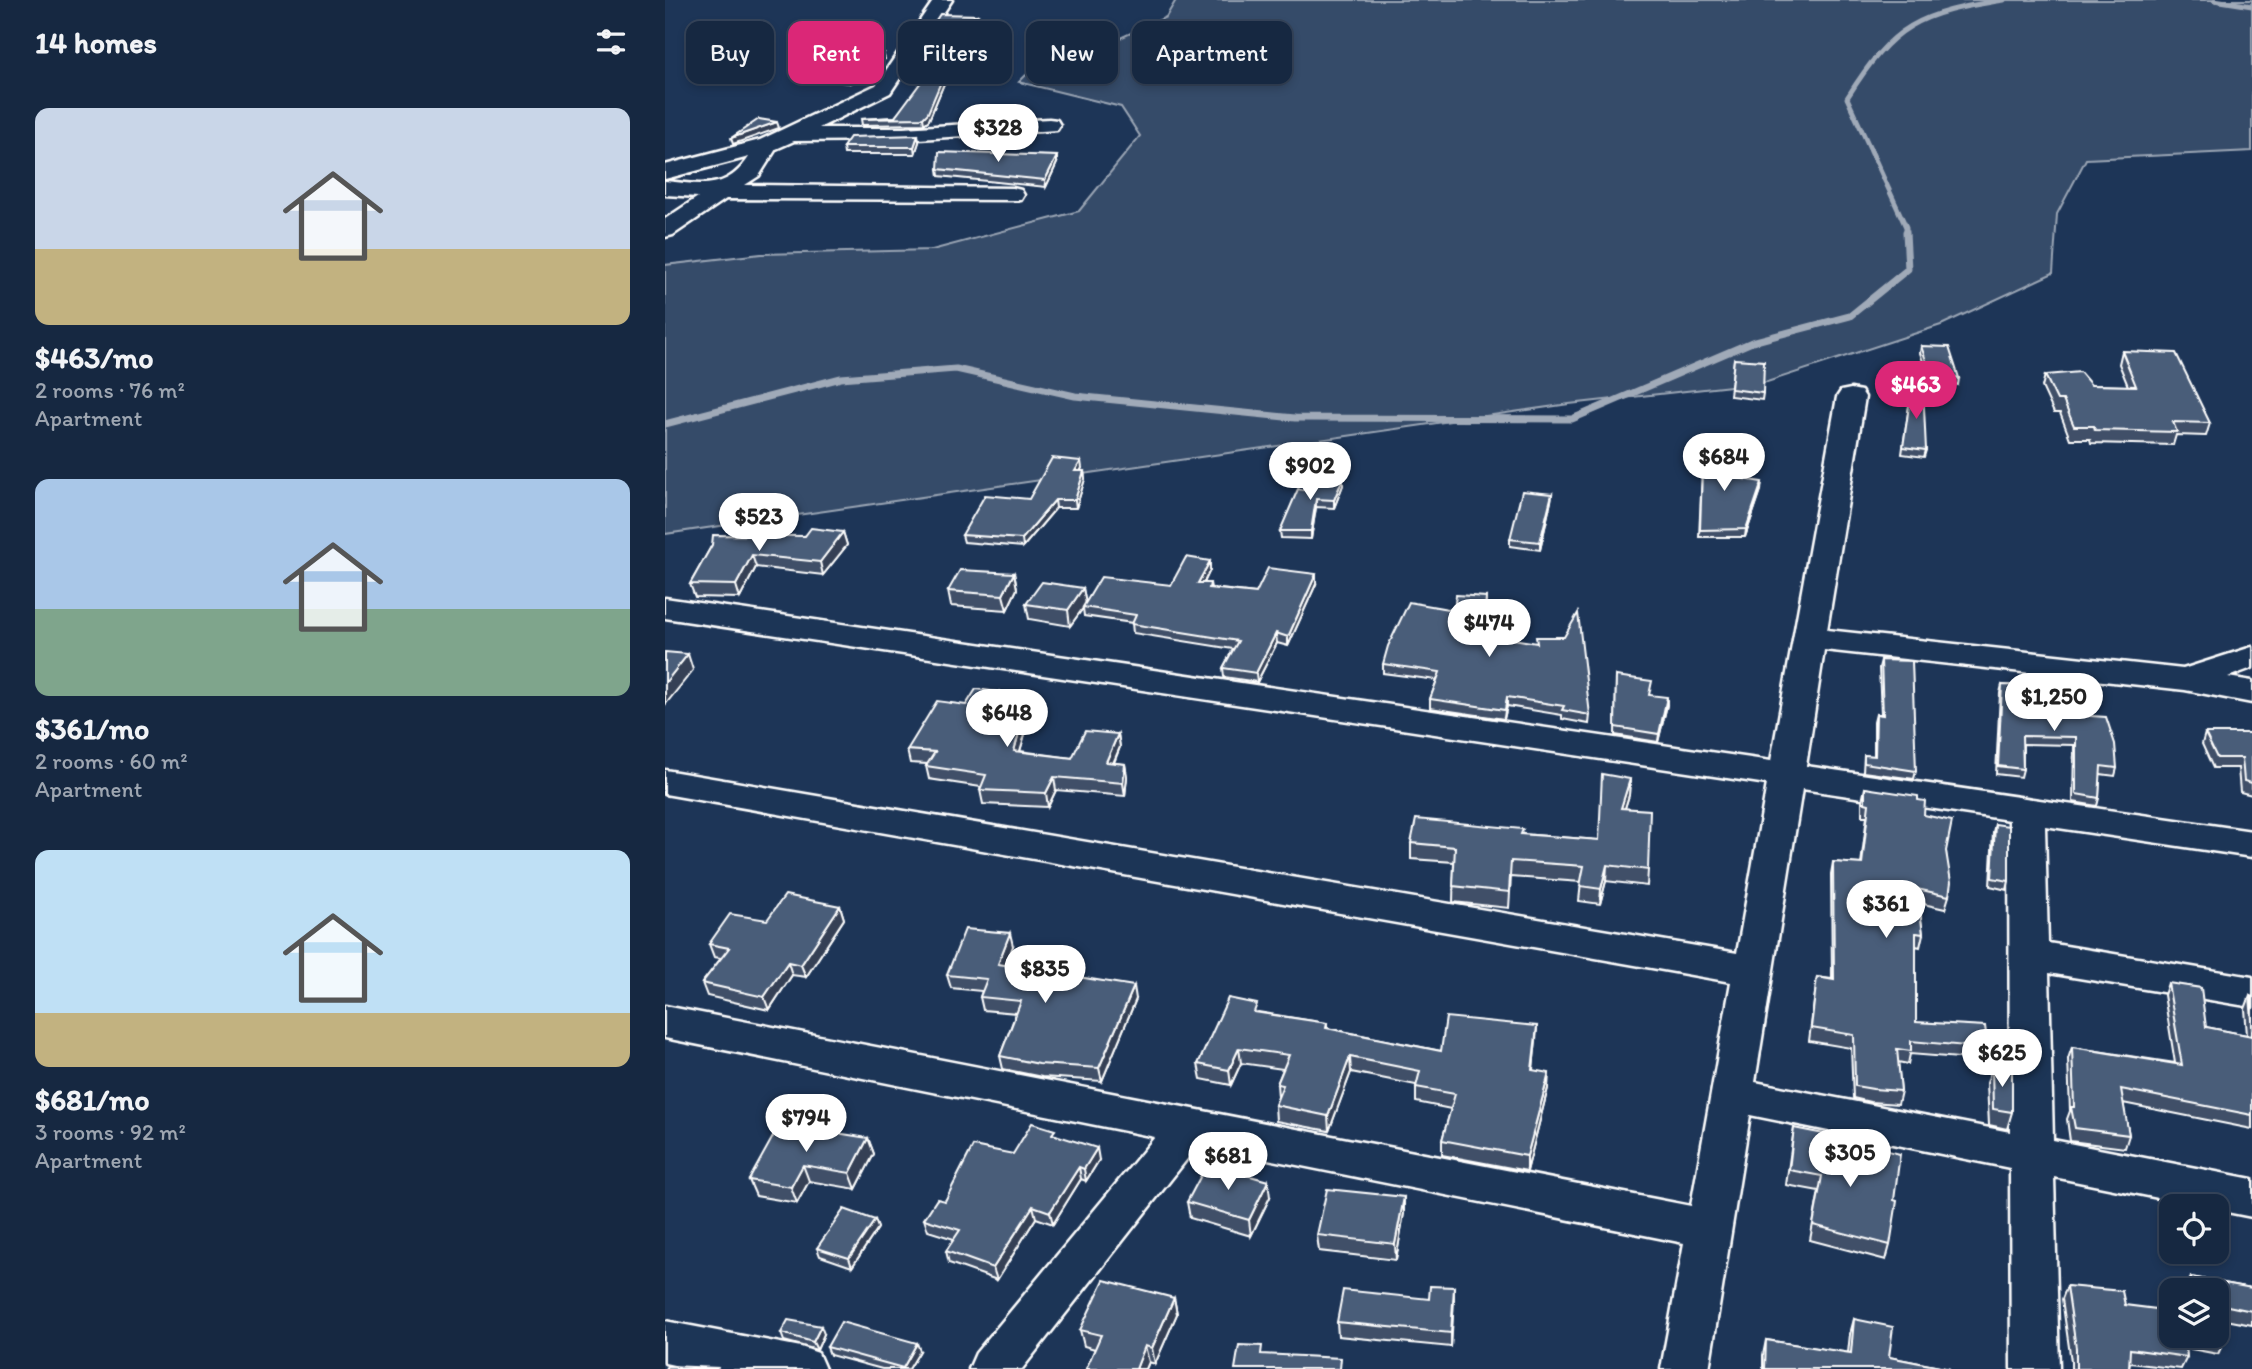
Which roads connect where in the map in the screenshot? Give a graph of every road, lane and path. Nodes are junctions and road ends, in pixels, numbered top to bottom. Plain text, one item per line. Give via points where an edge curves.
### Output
1 (943, 0) edge
2 (1049, 125) dead end
3 (789, 135) junction
4 (768, 145) junction
5 (665, 172) edge
6 (665, 188) edge
7 (722, 192) junction
8 (1013, 195) dead end
9 (665, 230) edge
10 (1850, 397) dead end
11 (665, 608) edge
12 (1810, 638) junction
13 (2252, 656) edge
14 (2185, 680) junction
15 (2252, 692) edge
16 (1786, 776) junction
17 (665, 782) edge
18 (2027, 811) junction
19 (2252, 844) edge
20 (2029, 955) junction
21 (1753, 971) junction
22 (2252, 992) edge
23 (665, 1022) edge
24 (1732, 1094) junction
25 (1190, 1124) junction
26 (2032, 1154) junction
27 (2252, 1199) edge
28 (1709, 1229) junction
29 (665, 1342) edge
30 (801, 1369) edge
31 (993, 1369) edge
32 (1685, 1369) edge
33 (2035, 1369) edge

1 - 3 street via 883,89
2 - 3 street
3 - 4 street
4 - 5 street
4 - 7 street via 751,171
6 - 7 street
7 - 8 street
7 - 9 street
10 - 12 street
11 - 16 street
12 - 14 street
12 - 16 street
13 - 14 street
14 - 15 street
16 - 18 street
16 - 21 street
17 - 21 street
18 - 19 street
18 - 20 street
20 - 22 street
20 - 26 street
21 - 24 street
23 - 25 street
24 - 26 street
24 - 28 street
25 - 28 street
25 - 31 street
26 - 27 street
26 - 33 street
28 - 32 street
29 - 30 street

